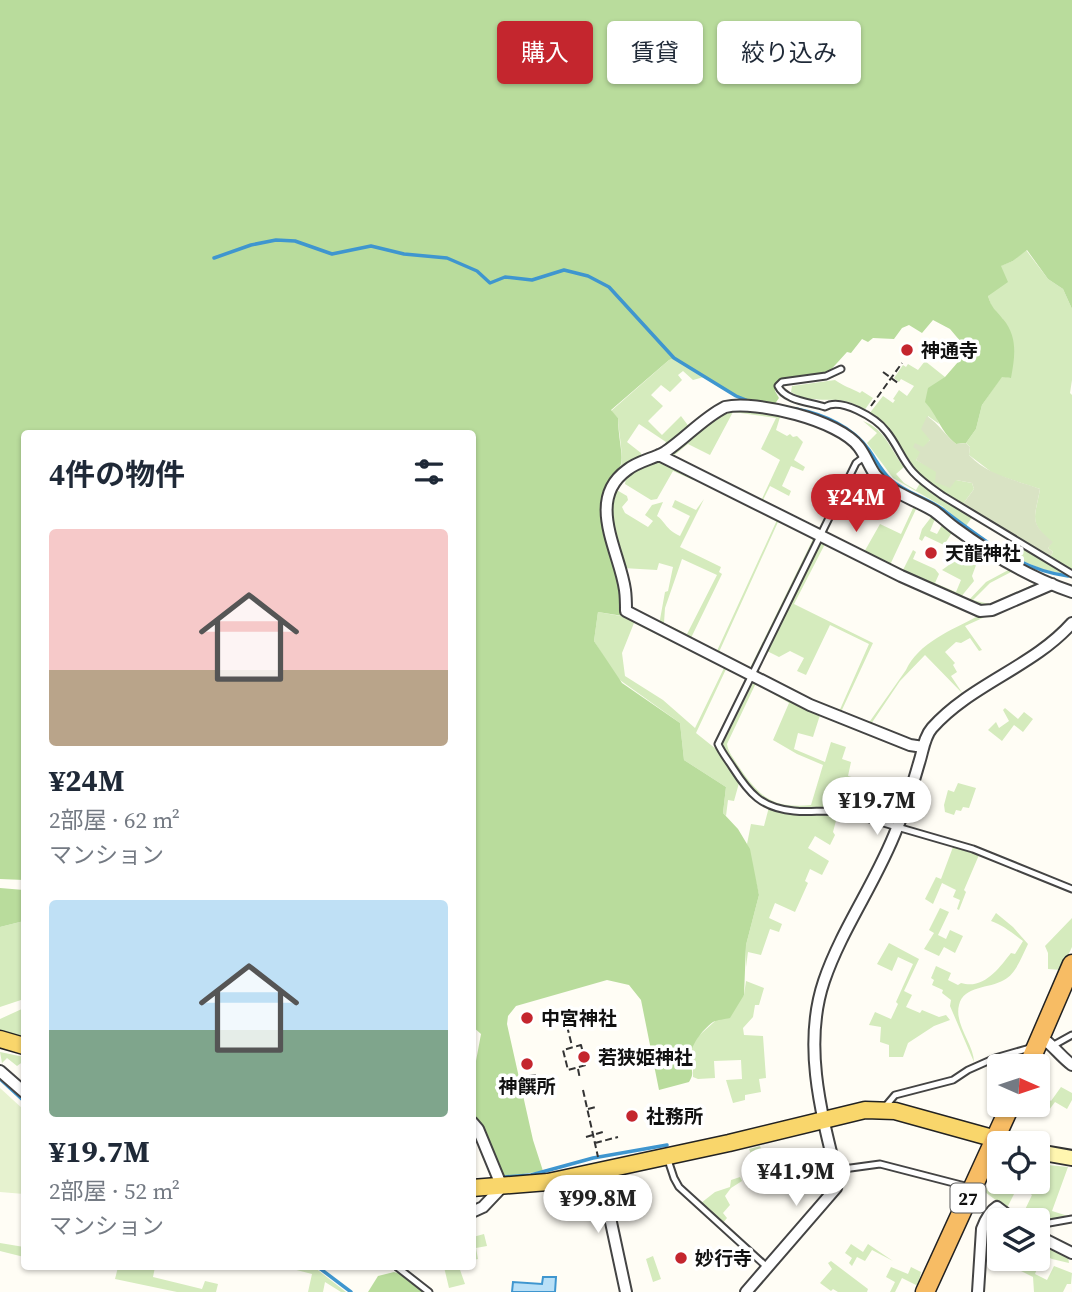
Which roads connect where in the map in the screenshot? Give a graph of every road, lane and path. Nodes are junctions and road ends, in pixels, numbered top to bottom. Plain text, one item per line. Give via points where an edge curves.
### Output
1 (902, 363) dead end
2 (841, 369) dead end
3 (883, 372) dead end
4 (891, 378) junction
5 (898, 383) dead end
6 (823, 415) junction
7 (864, 416) junction
8 (659, 455) junction
9 (864, 457) junction
10 (820, 534) junction
11 (1071, 573) edge
12 (1052, 584) junction
13 (1072, 592) edge
14 (1072, 623) edge
15 (752, 675) junction
16 (923, 747) junction
17 (898, 827) junction
18 (1072, 889) edge
19 (1072, 964) edge
20 (567, 1026) dead end
21 (1072, 1035) edge
22 (0, 1039) edge
23 (1044, 1043) junction
24 (21, 1045) edge
25 (572, 1048) junction
26 (1036, 1054) edge
27 (1072, 1065) edge
28 (578, 1068) junction
29 (0, 1071) edge
30 (538, 1075) dead end
31 (529, 1076) dead end
32 (580, 1079) dead end
33 (21, 1089) edge
34 (583, 1090) dead end
35 (596, 1107) dead end
36 (588, 1109) junction
37 (883, 1110) junction
38 (823, 1120) junction
39 (476, 1127) edge
40 (606, 1132) dead end
41 (593, 1135) junction
42 (586, 1137) dead end
43 (618, 1137) dead end
44 (987, 1137) edge
45 (595, 1143) junction
46 (597, 1152) dead end
47 (1050, 1154) edge
48 (667, 1157) junction
49 (1072, 1158) edge
50 (987, 1164) edge
51 (836, 1170) junction
52 (600, 1171) junction
53 (502, 1187) junction
54 (476, 1188) edge
55 (973, 1188) junction
56 (476, 1210) edge
57 (987, 1219) edge
58 (1072, 1219) edge
59 (1050, 1223) edge
60 (1050, 1242) edge
61 (1072, 1253) edge
62 (767, 1268) junction
63 (401, 1270) edge
64 (429, 1292) edge
65 (626, 1292) edge
66 (746, 1292) edge
67 (925, 1292) edge
68 (978, 1292) edge

1 - 4 path
2 - 6 lane via 778,386
3 - 4 path
4 - 5 path
4 - 7 path
6 - 7 lane via 830,404 848,404
6 - 8 street via 733,405
6 - 9 street
7 - 11 lane via 885,429 904,461 924,482
8 - 10 street
8 - 15 street via 627,470 607,500 626,611
9 - 10 lane via 856,463
9 - 12 street via 886,485
10 - 12 street via 980,611
10 - 15 lane
12 - 13 street
14 - 16 street via 1048,645 961,703 932,728
15 - 16 street via 810,705 910,746
15 - 17 lane via 718,744 745,787 758,800 781,808 835,810
16 - 17 street
17 - 18 lane via 973,849
17 - 38 street via 819,997 815,1052
19 - 23 highway
20 - 25 path
21 - 23 lane
22 - 24 main road
23 - 26 highway
23 - 27 street
23 - 37 lane via 995,1058 953,1080 895,1095
25 - 28 path via 581,1045 586,1065
25 - 28 path via 563,1050 568,1070
28 - 32 path
29 - 33 street
30 - 31 path
34 - 36 path
35 - 36 path
36 - 41 path
37 - 38 main road
37 - 44 main road
38 - 48 main road
38 - 51 street
39 - 53 street
40 - 41 path
41 - 42 path
41 - 45 path
43 - 45 path
45 - 46 path
47 - 49 main road
48 - 52 main road
48 - 62 lane via 679,1187
50 - 55 highway, 27
51 - 55 lane via 880,1164
51 - 62 street via 836,1188
52 - 53 main road
52 - 65 street
53 - 54 main road
53 - 56 street
55 - 67 highway, 27
57 - 68 street via 982,1228
58 - 59 lane
60 - 61 street
62 - 66 street
63 - 64 lane

